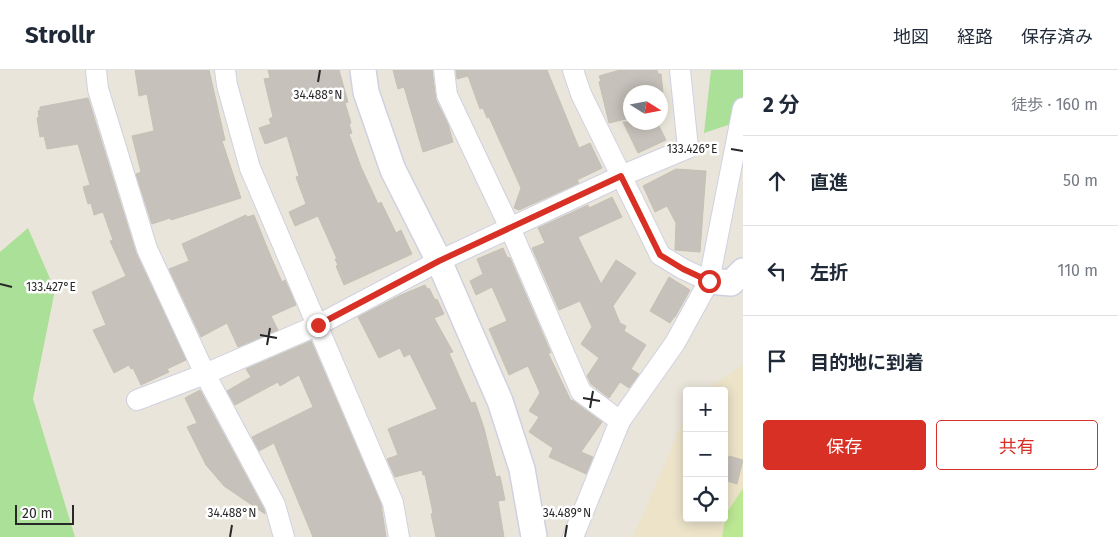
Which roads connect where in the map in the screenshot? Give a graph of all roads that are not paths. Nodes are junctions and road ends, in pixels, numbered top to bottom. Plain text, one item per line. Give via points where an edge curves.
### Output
1 (96, 70) edge
2 (225, 70) edge
3 (363, 70) edge
4 (444, 70) edge
5 (573, 70) edge
6 (680, 70) edge
7 (743, 108) edge
8 (621, 176) junction
9 (510, 228) junction
10 (439, 261) junction
11 (743, 271) edge
12 (709, 281) junction
13 (318, 325) junction
14 (205, 374) junction
15 (137, 400) dead end
16 (620, 421) junction
17 (284, 537) edge
18 (399, 537) edge
19 (534, 537) edge
20 (573, 537) edge

1 - 14 street via 98,89 147,249
2 - 13 street via 226,85 250,168
3 - 10 street via 366,92 393,170
4 - 9 street via 447,95
5 - 8 street via 581,94
6 - 8 street via 688,148
7 - 12 street
8 - 9 street
8 - 12 street via 660,255
9 - 10 street
9 - 16 street via 581,392
10 - 13 street
10 - 19 street via 500,400 522,469
11 - 12 street via 731,283
12 - 16 street via 675,343
13 - 14 street
13 - 18 street via 392,503
14 - 15 street
14 - 17 street via 275,505
16 - 20 street

